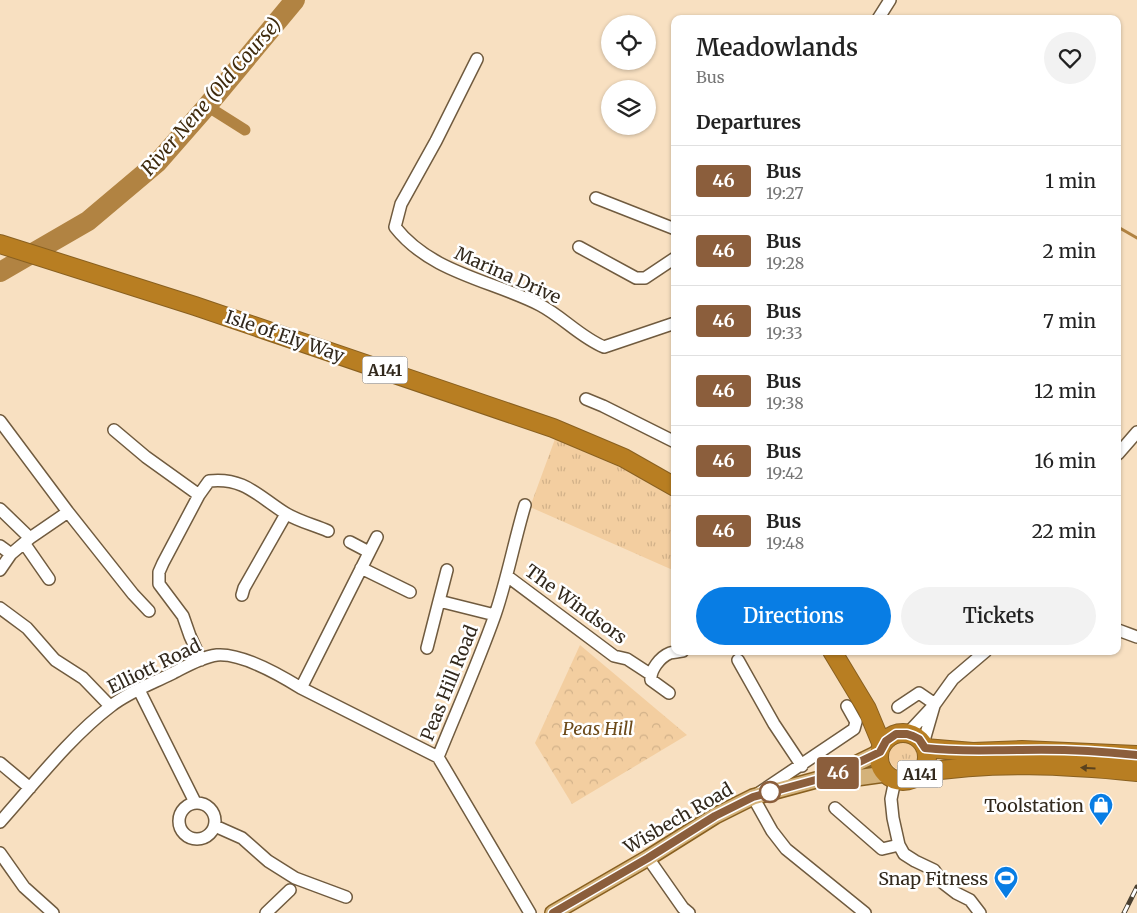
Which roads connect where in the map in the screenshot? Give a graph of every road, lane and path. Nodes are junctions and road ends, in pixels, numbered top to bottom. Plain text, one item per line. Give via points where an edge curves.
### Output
1 (890, 0) edge
2 (881, 15) edge
3 (477, 59) dead end
4 (596, 198) dead end
5 (671, 226) edge
6 (0, 244) edge
7 (579, 247) dead end
8 (671, 261) edge
9 (671, 323) edge
10 (586, 399) dead end
11 (0, 420) edge
12 (114, 430) dead end
13 (1137, 432) edge
14 (671, 440) edge
15 (1121, 451) edge
16 (671, 485) edge
17 (199, 496) junction
18 (525, 505) dead end
19 (0, 509) edge
20 (68, 512) junction
21 (286, 514) junction
22 (328, 531) dead end
23 (377, 537) dead end
24 (27, 540) junction
25 (350, 542) dead end
26 (0, 546) edge
27 (369, 552) junction
28 (11, 554) junction
29 (361, 568) junction
30 (0, 570) edge
31 (447, 570) dead end
32 (507, 576) junction
33 (49, 579) dead end
34 (410, 592) dead end
35 (242, 595) dead end
36 (440, 601) junction
37 (0, 608) edge
38 (149, 611) dead end
39 (495, 615) junction
40 (1121, 631) edge
41 (1137, 637) edge
42 (427, 648) dead end
43 (671, 653) edge
44 (834, 655) edge
45 (981, 655) edge
46 (200, 660) junction
47 (738, 660) dead end
48 (650, 674) junction
49 (301, 688) junction
50 (139, 690) junction
51 (669, 693) dead end
52 (935, 704) junction
53 (110, 706) junction
54 (847, 706) dead end
55 (898, 707) dead end
56 (891, 741) junction
57 (924, 746) junction
58 (1137, 755) edge
59 (438, 757) junction
60 (0, 763) edge
61 (802, 766) junction
62 (1137, 772) edge
63 (922, 773) junction
64 (830, 776) junction
65 (890, 777) junction
66 (30, 788) junction
67 (753, 797) junction
68 (196, 802) junction
69 (835, 808) dead end
70 (0, 822) edge
71 (215, 826) junction
72 (899, 845) junction
73 (0, 854) edge
74 (648, 858) junction
75 (290, 890) dead end
76 (346, 897) dead end
77 (53, 913) edge
78 (266, 913) edge
79 (530, 913) edge
80 (554, 913) edge
81 (689, 913) edge
82 (865, 913) edge
83 (980, 913) edge

1 - 2 street
3 - 9 street, Marina Drive via 401,204 394,227 405,240 435,261 538,304 591,342 604,347
4 - 5 street
6 - 16 highway, Isle of Ely Way / A141 via 204,309 554,428 624,458
7 - 8 street via 636,278 645,278
10 - 14 street
11 - 20 street
12 - 17 street
13 - 15 street
17 - 21 street via 209,481 236,482
17 - 46 street via 159,572 160,584 183,616
18 - 32 street, Peas Hill Road
19 - 24 street
20 - 24 street
20 - 38 street
21 - 22 street
21 - 35 street
23 - 27 street
24 - 28 street
24 - 33 street
25 - 27 street
26 - 28 street
27 - 29 street
28 - 30 street
29 - 34 street
29 - 49 street
31 - 36 street
32 - 39 street, Peas Hill Road
32 - 48 street, The Windsors via 614,656 627,659
36 - 39 street
36 - 42 street
37 - 53 street via 27,628 55,660 82,678
39 - 59 street, Peas Hill Road
40 - 41 street
43 - 48 street
44 - 56 highway, A141 via 867,710
45 - 52 street via 954,679
46 - 49 street, Elliott Road via 218,655 246,660
46 - 50 street, Elliott Road
47 - 61 street
48 - 51 street, The Windsors via 651,680
49 - 59 street, Elliott Road
50 - 53 street, Elliott Road
50 - 68 street
52 - 55 street via 919,694
52 - 56 street
52 - 57 street
53 - 66 street, Elliott Road via 81,732
54 - 61 street via 856,722 854,729
56 - 57 highway, A141 via 919,739
56 - 64 main road, Wisbech Road
56 - 65 highway, A141 via 879,760
57 - 58 highway, A141 via 973,752 1022,750
57 - 63 highway, A141 via 927,761
59 - 79 street, Peas Hill Road
60 - 66 street
61 - 67 street
62 -> 63 highway, A141 via 1053,765 994,765
63 - 65 highway, A141 via 910,781
64 - 65 main road, Wisbech Road
64 - 67 main road, Wisbech Road
65 - 72 street
66 - 70 street, Elliott Road
67 - 74 main road, Wisbech Road via 715,816
67 - 82 street via 786,849
68 - 71 street via 203,803 214,812
68 - 71 street via 182,810 179,818 183,832 189,837 204,838
69 - 72 street via 882,849
71 - 76 street via 242,838 268,861 295,878
72 - 83 street via 904,854 934,870 943,883 970,900
73 - 77 street via 24,887
74 - 80 main road, Wisbech Road
74 - 81 street
75 - 78 street

